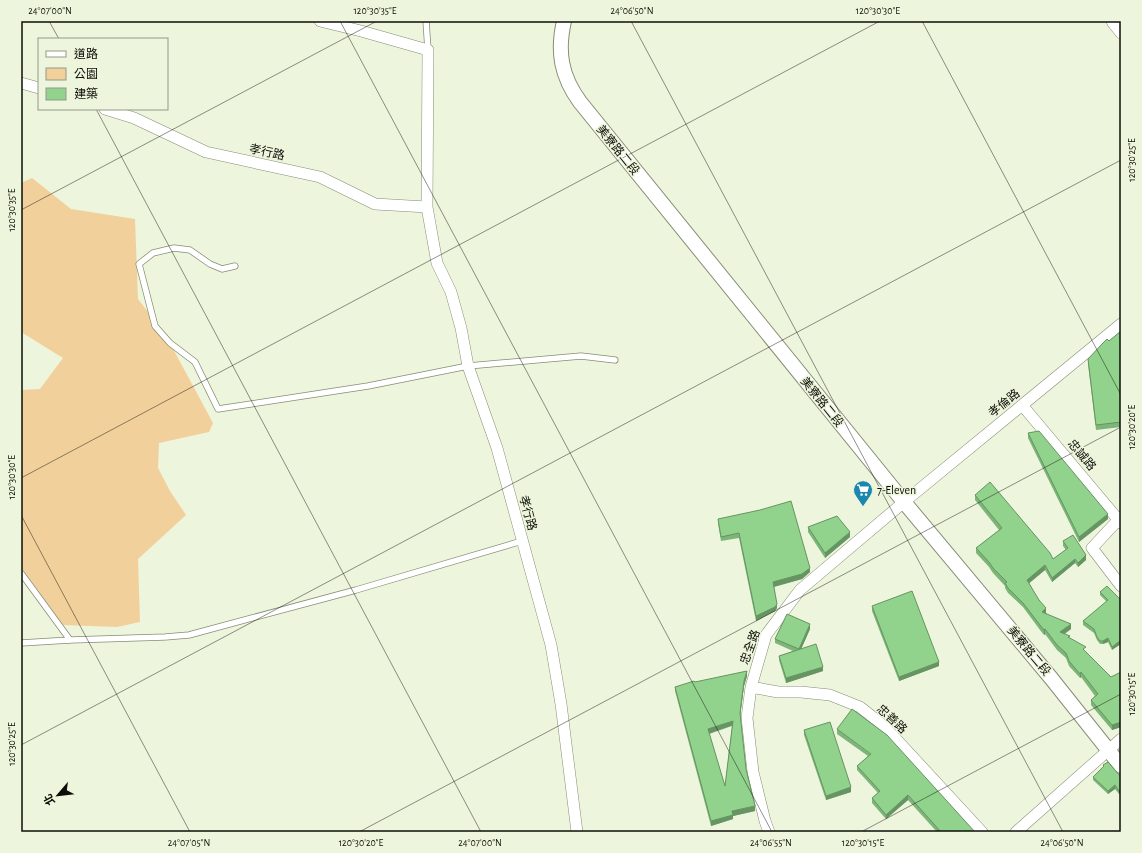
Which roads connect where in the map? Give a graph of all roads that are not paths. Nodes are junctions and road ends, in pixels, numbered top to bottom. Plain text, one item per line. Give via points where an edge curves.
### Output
1 (320, 21) edge
2 (426, 21) edge
3 (564, 21) edge
4 (1112, 21) edge
5 (1121, 33) edge
6 (428, 50) junction
7 (21, 83) edge
8 (38, 88) edge
9 (108, 110) edge
10 (427, 207) junction
11 (235, 266) dead end
12 (1121, 324) edge
13 (615, 360) dead end
14 (468, 366) junction
15 (1022, 405) junction
16 (904, 502) junction
17 (1120, 520) edge
18 (522, 541) junction
19 (21, 573) edge
20 (1121, 586) edge
21 (70, 640) junction
22 (21, 643) edge
23 (751, 687) junction
24 (1121, 739) edge
25 (1108, 750) junction
26 (1121, 766) edge
27 (577, 832) edge
28 (769, 832) edge
29 (982, 832) edge
30 (1016, 832) edge

1 - 6 street
2 - 6 lane
3 - 16 street, 美寮路二段 via 560,51 562,62 568,83 580,102
4 - 5 street
6 - 10 street, 孝行路
7 - 8 street
9 - 10 street, 孝行路 via 134,118 206,152 320,177 375,204
10 - 14 street, 孝行路 via 437,263 451,292
11 - 14 lane via 222,269 190,250 174,248 153,252 139,264 155,326 170,343 195,362 218,409 368,386
12 - 15 street, 孝倫路
13 - 14 lane via 581,356
14 - 18 street, 孝行路 via 497,448
15 - 16 street, 孝倫路
15 - 17 street, 忠誠路
16 - 23 street, 忠全路 via 800,590 766,635
16 - 25 street, 美寮路二段
17 - 20 street via 1092,548
18 - 21 lane via 356,590 189,635
18 - 27 street, 孝行路 via 551,645
19 - 21 lane
21 - 22 lane
23 - 28 street, 忠全路 via 747,718 753,772
23 - 29 street, 忠善路 via 778,692 830,695 860,708 884,726
24 - 25 street
25 - 26 street, 美寮路二段
25 - 30 street

